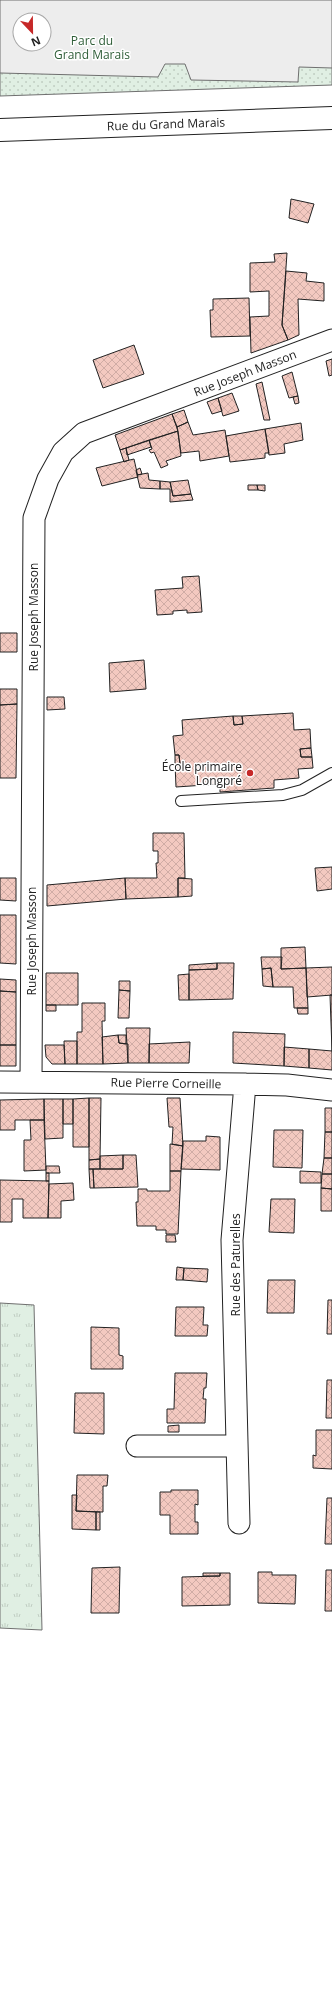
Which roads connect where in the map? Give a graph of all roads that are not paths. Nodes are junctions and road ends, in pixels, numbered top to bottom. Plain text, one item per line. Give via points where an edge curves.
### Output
1 (332, 118) edge
2 (0, 130) edge
3 (332, 340) edge
4 (332, 773) edge
5 (181, 801) dead end
6 (0, 1082) edge
7 (31, 1082) junction
8 (245, 1084) junction
9 (332, 1090) edge
10 (137, 1446) dead end
11 (237, 1446) junction
12 (239, 1523) dead end

1 - 2 street, Rue du Grand Marais
3 - 7 street, Rue Joseph Masson via 84,434 63,452 48,479 34,518
4 - 5 lane via 302,790 283,795
6 - 7 street, Rue Pierre Corneille
7 - 8 street, Rue Pierre Corneille
8 - 9 street, Rue Pierre Corneille
8 - 11 street, Rue des Paturelles via 232,1240
10 - 11 street
11 - 12 street, Rue des Paturelles

